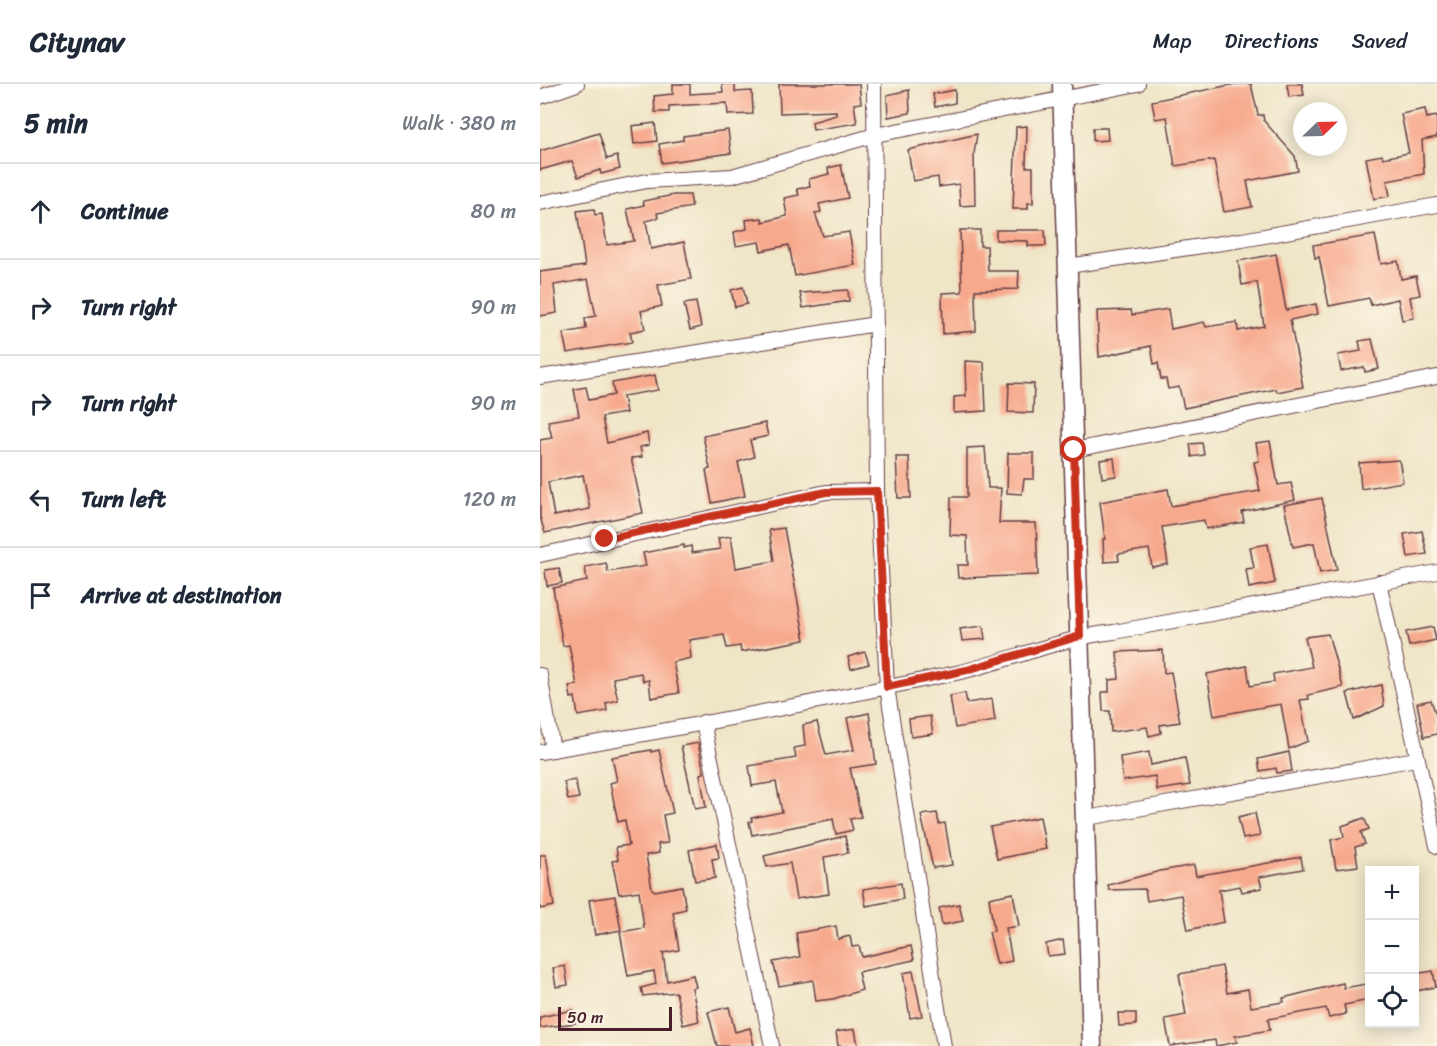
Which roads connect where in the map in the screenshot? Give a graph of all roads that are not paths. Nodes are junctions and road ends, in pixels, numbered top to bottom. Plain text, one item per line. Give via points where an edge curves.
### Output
1 (578, 84) edge
2 (874, 84) edge
3 (1138, 84) edge
4 (1062, 91) edge
5 (540, 97) edge
6 (875, 135) junction
7 (540, 202) edge
8 (1437, 205) edge
9 (1068, 266) junction
10 (876, 324) junction
11 (1437, 377) edge
12 (540, 378) edge
13 (1074, 450) junction
14 (877, 491) junction
15 (540, 555) edge
16 (1437, 572) edge
17 (1379, 582) junction
18 (1080, 636) junction
19 (540, 675) edge
20 (887, 687) junction
21 (703, 722) junction
22 (546, 751) edge
23 (1416, 759) junction
24 (1087, 818) junction
25 (1437, 846) edge
26 (772, 1046) edge
27 (944, 1046) edge
28 (1092, 1046) edge

1 - 5 street
2 - 6 street
3 - 4 street
4 - 6 street
4 - 9 street
6 - 7 street via 732,176 647,181
6 - 10 street
8 - 9 street
9 - 13 street
10 - 12 street
10 - 14 street
11 - 13 street
13 - 18 street
14 - 15 street via 826,492
14 - 20 street
16 - 17 street
17 - 18 street
17 - 23 street
18 - 20 street via 967,670
18 - 24 street
19 - 22 street
20 - 21 street
20 - 27 street
21 - 22 street
21 - 26 street
23 - 24 street
23 - 25 street
24 - 28 street

